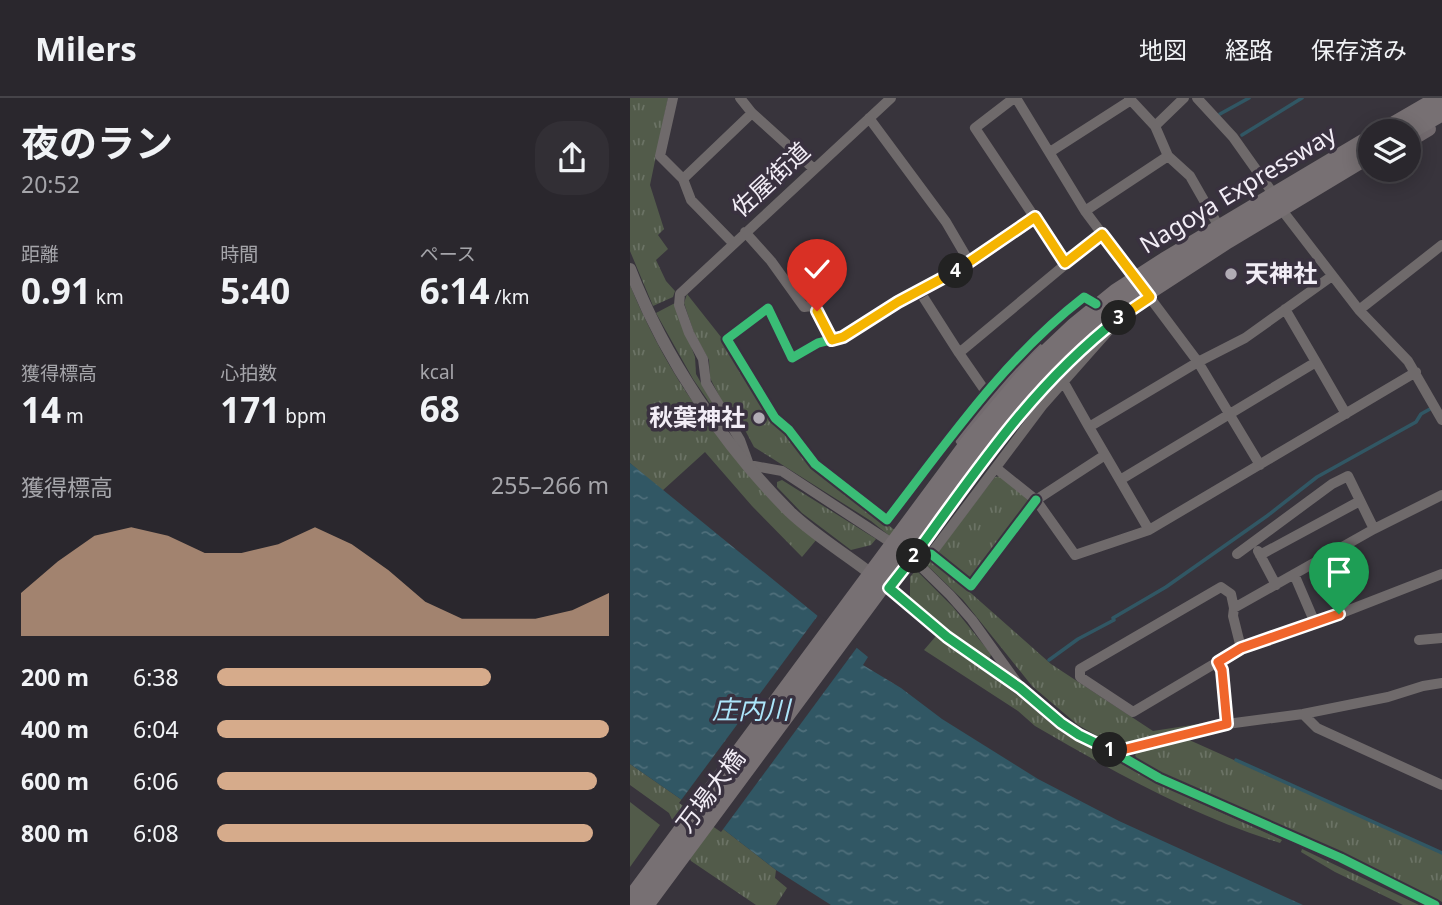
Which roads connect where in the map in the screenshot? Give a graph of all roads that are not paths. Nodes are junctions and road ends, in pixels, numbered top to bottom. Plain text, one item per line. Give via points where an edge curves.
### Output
1 (673, 98) edge
2 (740, 98) edge
3 (891, 98) edge
4 (1015, 98) edge
5 (1184, 98) edge
6 (1198, 98) edge
7 (1433, 98) edge
8 (1441, 98) edge
9 (1130, 99) edge
10 (1442, 112) edge
11 (752, 113) junction
12 (869, 118) junction
13 (1397, 119) edge
14 (1405, 119) edge
15 (1442, 121) edge
16 (1421, 124) edge
17 (1155, 126) junction
18 (1421, 134) edge
19 (1358, 144) edge
20 (1358, 144) edge
21 (1050, 152) junction
22 (1168, 156) junction
23 (1358, 161) edge
24 (814, 169) junction
25 (1358, 171) edge
26 (683, 179) junction
27 (1272, 192) junction
28 (1085, 211) junction
29 (1285, 214) junction
30 (1035, 217) junction
31 (1218, 225) junction
32 (745, 232) junction
33 (1102, 234) junction
34 (733, 243) junction
35 (1442, 245) edge
36 (970, 263) junction
37 (1065, 263) junction
38 (630, 269) edge
39 (1332, 275) junction
40 (1135, 276) junction
41 (920, 292) junction
42 (1150, 297) junction
43 (1096, 304) junction
44 (1285, 309) junction
45 (1359, 310) junction
46 (1119, 318) junction
47 (832, 340) junction
48 (958, 353) junction
49 (1198, 362) junction
50 (1316, 362) junction
51 (1416, 372) junction
52 (1063, 381) junction
53 (986, 392) junction
54 (1439, 406) edge
55 (1346, 414) junction
56 (1230, 415) junction
57 (1442, 420) edge
58 (1089, 427) junction
59 (1105, 455) junction
60 (749, 465) junction
61 (1260, 465) junction
62 (996, 468) junction
63 (1120, 481) junction
64 (1442, 495) edge
65 (1036, 500) junction
66 (1360, 501) junction
67 (1374, 529) junction
68 (1149, 530) junction
69 (1254, 544) junction
70 (931, 554) dead end
71 (1237, 554) dead end
72 (1260, 555) junction
73 (866, 569) junction
74 (1442, 574) edge
75 (1294, 575) junction
76 (1276, 585) junction
77 (889, 588) junction
78 (1234, 608) junction
79 (1315, 623) junction
80 (1442, 638) edge
81 (1419, 640) dead end
82 (1241, 648) junction
83 (1218, 662) junction
84 (1442, 683) edge
85 (1020, 688) junction
86 (1303, 714) junction
87 (1227, 724) junction
88 (1114, 752) junction
89 (1442, 785) edge
90 (630, 889) edge
91 (630, 901) edge
92 (645, 905) edge
93 (654, 905) edge
94 (1435, 905) edge

1 - 26 street via 660,156
2 - 11 street
3 - 12 street, 佐屋街道
4 - 21 street
4 - 30 street via 975,128
5 - 17 street
6 - 27 street
7 - 13 main road
8 - 14 highway
9 - 17 street
9 - 21 street
10 - 16 highway
11 - 24 street
11 - 26 street
12 - 24 street, 佐屋街道
12 - 36 street via 946,222
15 - 18 main road
17 - 22 street
19 - 27 main road
20 - 91 highway, Nagoya Expressway, bridge via 1117,292 1037,362 972,439
21 - 28 street
22 - 28 street
22 - 31 street via 1190,176
23 - 92 highway, Nagoya Expressway, bridge via 1127,304 1048,371 984,447
24 - 32 street, 佐屋街道
25 - 29 main road, 万場大橋
26 - 34 street via 691,200
27 - 31 main road
28 - 33 street
29 - 39 street
29 - 42 main road, 万場大橋
30 - 36 street
30 - 37 street
31 - 40 main road
32 - 34 street, 佐屋街道
32 - 47 street via 804,307 817,311
33 - 37 street
33 - 40 street
34 - 60 street, 佐屋街道 via 680,294 680,305 703,359 706,383 740,440
35 - 45 street
36 - 41 street
37 - 48 street
38 - 60 street via 647,312 682,374
39 - 44 street
39 - 45 street
40 - 42 street
40 - 43 main road
41 - 47 street
41 - 48 street
42 - 46 main road, 万場大橋
42 - 49 street
43 - 53 street via 1084,297 1052,322
43 - 73 main road, bridge via 1041,346 990,402
44 - 49 street via 1245,338
44 - 50 street
45 - 51 street
46 - 52 street
46 - 77 main road, 万場大橋 via 1036,394
47 - 53 street via 792,358 768,308 727,339 775,418 815,464 887,520
48 - 53 street
49 - 56 street
49 - 58 street
50 - 55 street
50 - 56 street
51 - 54 street
51 - 55 street
52 - 58 street
52 - 62 street
54 - 57 street
55 - 61 street
56 - 61 street
56 - 63 street
58 - 59 street
59 - 63 street
59 - 65 street
60 - 73 street via 790,512
60 - 85 street via 782,471 907,553 972,620
61 - 68 street
62 - 65 street
62 - 70 street
63 - 68 street
64 - 67 street
65 - 68 street via 1075,555
66 - 67 street
66 - 69 street via 1348,476
66 - 72 street
67 - 75 street
69 - 71 street
69 - 72 street
72 - 76 street
73 - 90 main road
74 - 79 street
75 - 76 street
75 - 79 street
76 - 78 street
77 - 85 street via 947,637
77 - 93 main road, 万場大橋
78 - 82 street
78 - 83 street via 1231,594 1221,587 1080,669 1080,677 1133,712
79 - 82 street
80 - 81 street
82 - 83 street
83 - 87 street
84 - 86 street
85 - 88 street via 1061,723
86 - 87 street
86 - 89 street via 1317,728
87 - 88 street
88 - 94 street via 1159,778

